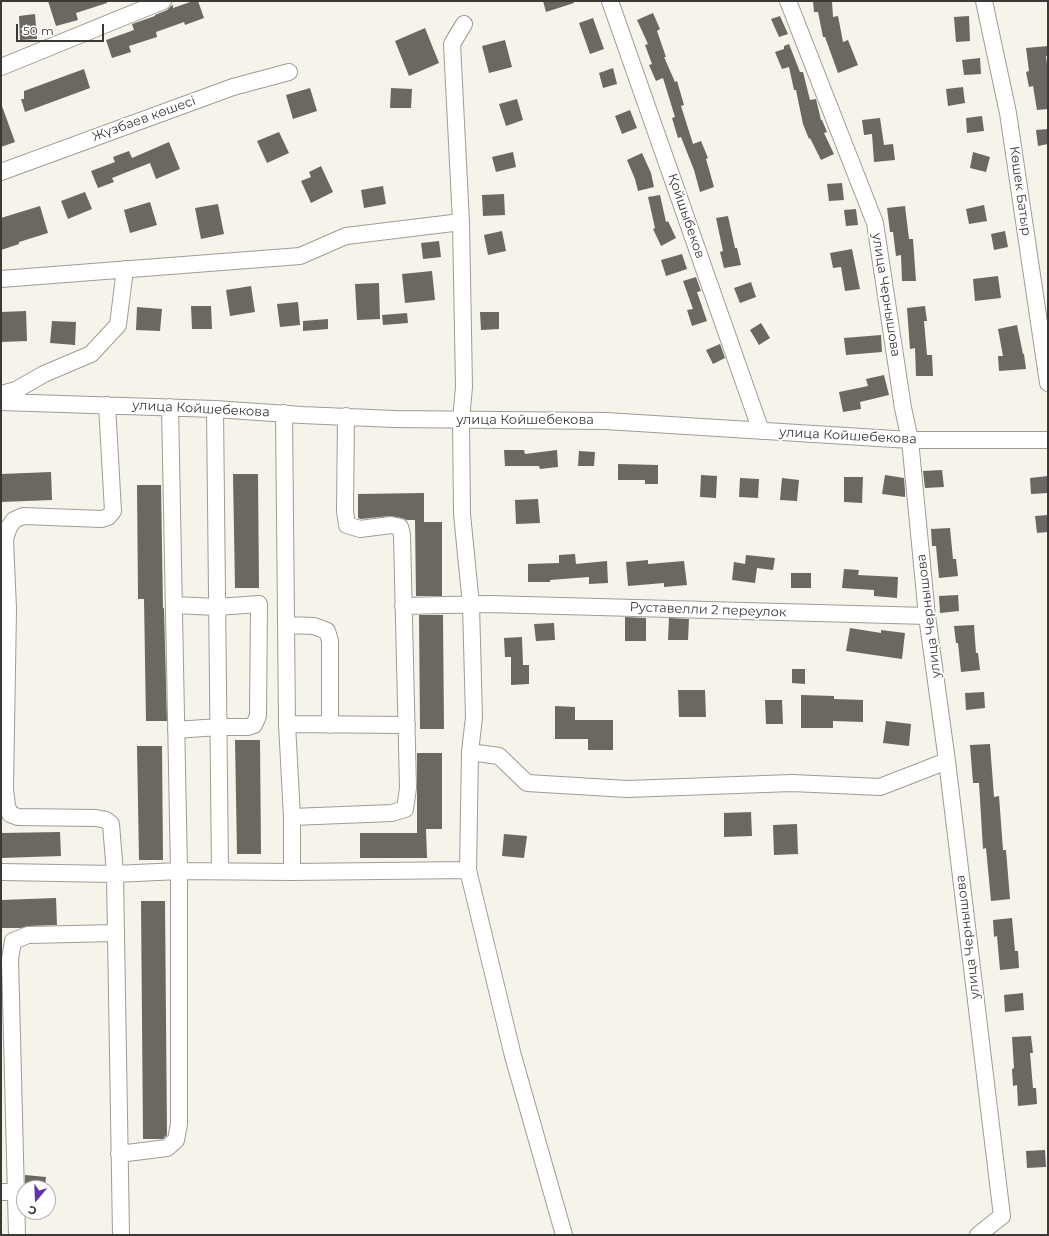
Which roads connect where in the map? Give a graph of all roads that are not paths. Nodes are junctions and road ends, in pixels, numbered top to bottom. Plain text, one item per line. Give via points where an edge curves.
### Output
1 (163, 1) edge
2 (610, 1) edge
3 (788, 1) edge
4 (984, 1) edge
5 (464, 24) dead end
6 (1, 67) edge
7 (290, 72) dead end
8 (1, 172) edge
9 (461, 222) junction
10 (125, 269) junction
11 (1, 279) edge
12 (1048, 383) edge
13 (1, 394) edge
14 (1, 402) edge
15 (107, 405) junction
16 (170, 407) junction
17 (215, 409) junction
18 (284, 413) junction
19 (346, 416) junction
20 (461, 420) junction
21 (761, 431) junction
22 (910, 440) junction
23 (1048, 440) edge
24 (5, 598) edge
25 (259, 604) junction
26 (174, 605) junction
27 (286, 605) junction
28 (471, 605) junction
29 (403, 606) junction
30 (217, 607) junction
31 (927, 616) junction
32 (286, 625) junction
33 (287, 724) junction
34 (330, 725) junction
35 (407, 725) junction
36 (218, 727) junction
37 (176, 730) junction
38 (470, 752) junction
39 (947, 761) junction
40 (292, 817) junction
41 (468, 870) junction
42 (179, 871) junction
43 (220, 871) junction
44 (1, 872) edge
45 (292, 872) junction
46 (115, 874) junction
47 (116, 933) junction
48 (6, 1016) edge
49 (119, 1154) junction
50 (8, 1192) edge
51 (16, 1235) edge
52 (121, 1235) edge
53 (564, 1235) edge
54 (978, 1235) edge

1 - 6 street
2 - 21 street, Қойшыбеков
3 - 22 street, улица Чернышова via 875,223
4 - 12 street, Көшек Батыр via 1008,113
5 - 9 street via 452,44
7 - 8 street, Жүзбаев көшесі via 233,87
9 - 10 street via 346,236 300,256
9 - 20 street via 464,387
10 - 11 street
10 - 13 street via 118,326 91,354 44,374 16,390
14 - 15 street, улица Койшебекова
15 - 16 street, улица Койшебекова
15 - 24 street via 113,511 102,519 22,516 14,520 5,539
16 - 17 street, улица Койшебекова
16 - 26 street
17 - 18 street, улица Койшебекова
17 - 30 street
18 - 19 street, улица Койшебекова
18 - 27 street
19 - 20 street, улица Койшебекова
19 - 29 street via 344,512 347,525 360,529 391,525 400,527
20 - 21 street, улица Койшебекова via 606,421
20 - 28 street via 462,514
21 - 22 street, улица Койшебекова
22 - 23 street, улица Койшебекова
22 - 31 street, улица Чернышова
24 - 46 street via 5,789 10,814 18,817 106,820 111,824
25 - 27 street
25 - 30 street
25 - 36 street via 258,716 254,725 248,727
26 - 30 street
26 - 37 street
27 - 32 street
28 - 29 street, Руставелли 2 переулок
28 - 31 street, Руставелли 2 переулок
28 - 38 street via 474,718
29 - 35 street
30 - 36 street
31 - 39 street, улица Чернышова
32 - 33 street
32 - 34 street via 314,626 327,631 330,641
33 - 34 street
33 - 40 street
34 - 35 street
35 - 40 street via 408,788 405,809 392,813
36 - 37 street
36 - 43 street
37 - 42 street
38 - 39 street via 499,756 527,782 627,789 792,782 880,787
38 - 41 street
39 - 54 street, улица Чернышова via 1002,1216
40 - 45 street
41 - 45 street
41 - 53 street via 513,1056
42 - 43 street
42 - 46 street
42 - 49 street via 180,1124 176,1140 167,1148
43 - 45 street
44 - 46 street
46 - 47 street
47 - 48 street via 28,935 14,941 10,959
47 - 49 street
48 - 50 street
49 - 52 street
50 - 51 street

